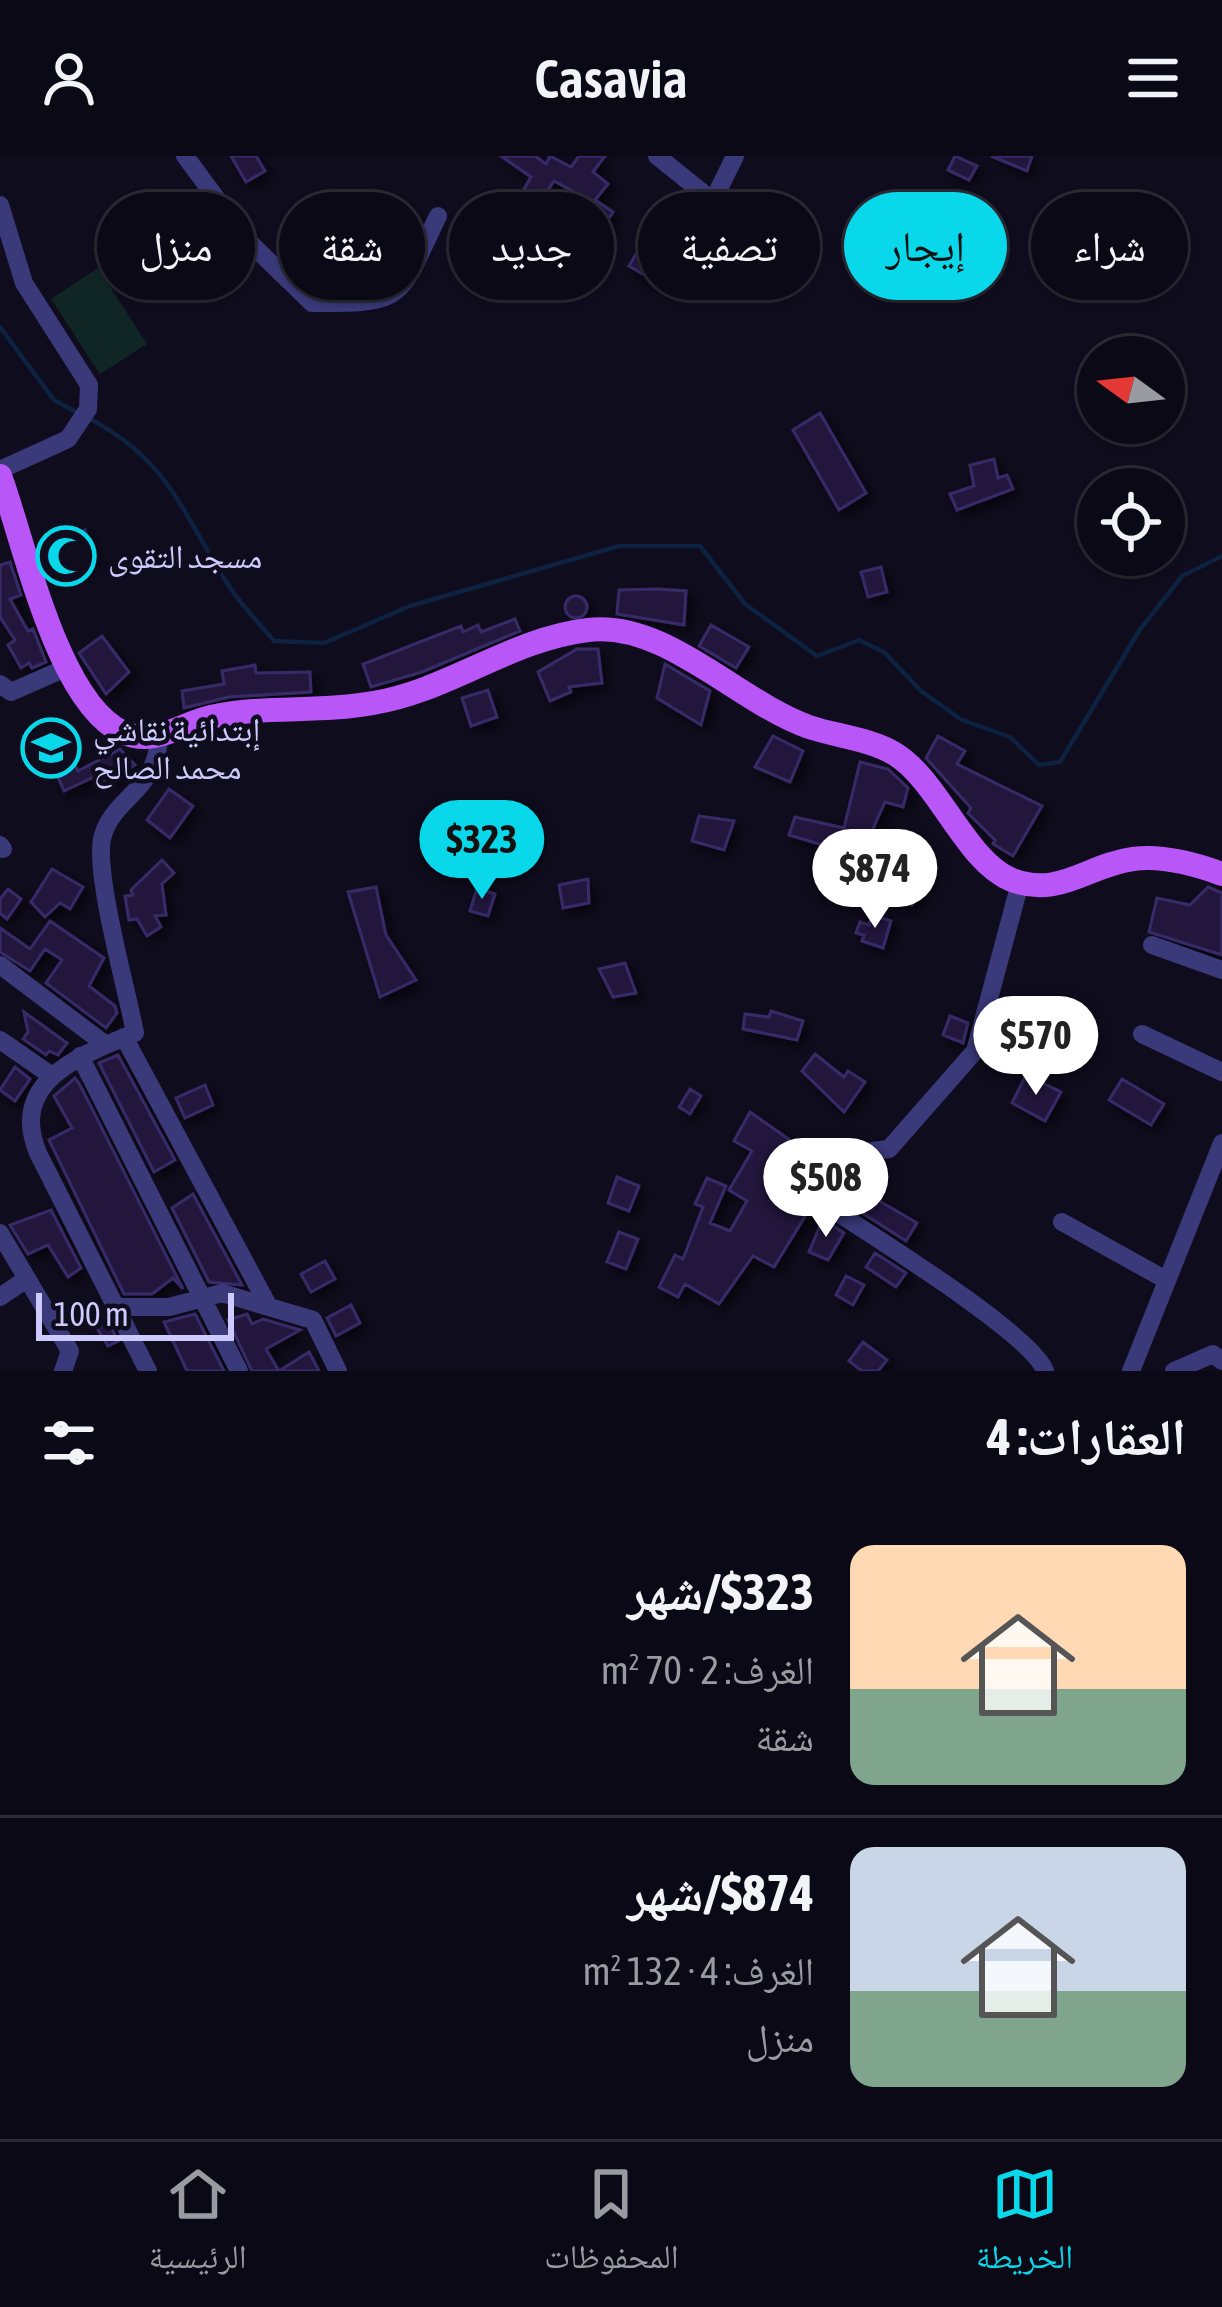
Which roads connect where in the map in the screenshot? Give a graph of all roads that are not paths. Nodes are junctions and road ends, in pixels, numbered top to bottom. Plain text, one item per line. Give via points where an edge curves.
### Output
1 (185, 156) edge
2 (657, 156) edge
3 (735, 156) edge
4 (0, 205) edge
5 (438, 216) dead end
6 (0, 473) edge
7 (6, 520) edge
8 (68, 667) junction
9 (0, 684) edge
10 (159, 737) junction
11 (1222, 874) edge
12 (1020, 883) junction
13 (1151, 945) dead end
14 (0, 964) edge
15 (1222, 970) edge
16 (1142, 1034) dead end
17 (0, 1040) edge
18 (115, 1041) junction
19 (80, 1056) junction
20 (1222, 1072) edge
21 (52, 1076) junction
22 (1222, 1143) edge
23 (1062, 1222) dead end
24 (0, 1233) edge
25 (25, 1280) junction
26 (1166, 1280) junction
27 (0, 1295) edge
28 (201, 1297) junction
29 (116, 1307) junction
30 (269, 1307) junction
31 (1222, 1361) edge
32 (63, 1371) edge
33 (148, 1371) edge
34 (239, 1371) edge
35 (338, 1371) edge
36 (1045, 1371) edge
37 (1131, 1371) edge
38 (1174, 1371) edge

1 - 5 street via 248,241 312,303 379,304 405,285
2 - 3 street via 713,201
4 - 6 street via 24,283 89,386 88,409 68,439
6 - 7 main road
7 - 8 main road
8 - 9 street via 11,692
8 - 10 main road via 113,727
10 - 12 main road via 208,718 372,704 559,635 624,630 808,726 896,754 996,870
10 - 18 street via 146,784 103,835 135,1033
11 - 12 main road via 1134,859 1058,886
12 - 36 street via 975,1051 889,1149 864,1152 818,1200 987,1316 1041,1358
13 - 15 street
14 - 18 street
16 - 20 street
17 - 21 street
18 - 19 street
18 - 30 street
19 - 21 street
19 - 28 street
21 - 29 street via 34,1099 32,1140
22 - 26 street
23 - 26 street
24 - 25 street
25 - 27 street
25 - 32 street via 70,1352
26 - 37 street
28 - 29 street via 169,1307
28 - 30 street via 222,1293
28 - 34 street
29 - 33 street
30 - 35 street via 313,1320
31 - 38 street via 1213,1354

